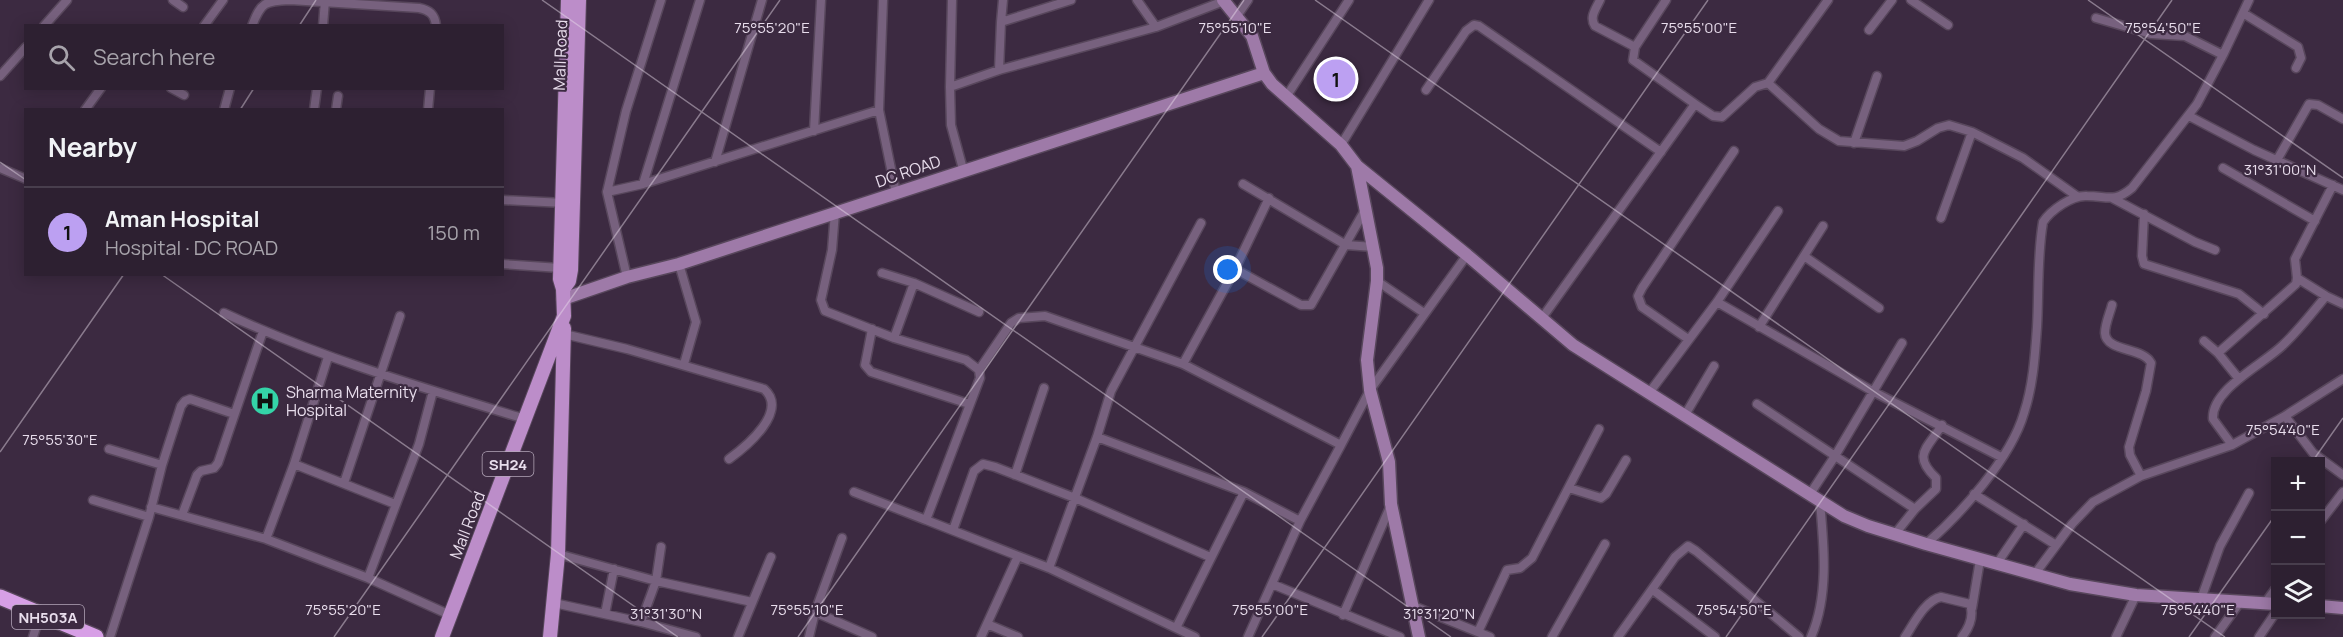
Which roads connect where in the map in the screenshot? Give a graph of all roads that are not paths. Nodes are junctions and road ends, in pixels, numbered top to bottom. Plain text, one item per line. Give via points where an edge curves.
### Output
1 (65, 0) edge
2 (173, 0) edge
3 (223, 0) edge
4 (568, 0) edge
5 (579, 0) edge
6 (661, 0) edge
7 (700, 0) edge
8 (762, 0) edge
9 (821, 0) edge
10 (884, 0) edge
11 (952, 0) edge
12 (1003, 0) edge
13 (1071, 0) edge
14 (1137, 0) edge
15 (1248, 0) edge
16 (1348, 0) edge
17 (1429, 0) edge
18 (1600, 0) edge
19 (1666, 0) edge
20 (1828, 0) edge
21 (1892, 0) edge
22 (1911, 0) edge
23 (2249, 0) edge
24 (325, 1) edge
25 (1223, 1) edge
26 (183, 6) dead end
27 (2243, 13) junction
28 (1237, 16) junction
29 (2096, 18) dead end
30 (1001, 22) junction
31 (46, 24) edge
32 (205, 24) edge
33 (253, 24) edge
34 (323, 24) edge
35 (435, 24) edge
36 (1948, 25) dead end
37 (1156, 27) junction
38 (1869, 30) dead end
39 (1635, 47) junction
40 (24, 49) edge
41 (2223, 55) junction
42 (2296, 68) dead end
43 (999, 70) junction
44 (1264, 72) junction
45 (0, 76) edge
46 (1877, 76) dead end
47 (1768, 83) junction
48 (950, 87) junction
49 (99, 90) edge
50 (175, 90) edge
51 (229, 90) edge
52 (316, 90) edge
53 (430, 90) edge
54 (1426, 90) dead end
55 (184, 95) dead end
56 (338, 96) dead end
57 (1286, 97) junction
58 (1695, 105) junction
59 (87, 108) edge
60 (225, 108) edge
61 (314, 108) edge
62 (336, 108) edge
63 (428, 108) edge
64 (879, 110) junction
65 (2189, 116) junction
66 (2343, 119) edge
67 (814, 131) junction
68 (1972, 132) junction
69 (1854, 143) junction
70 (1341, 145) junction
71 (1734, 151) dead end
72 (1661, 152) junction
73 (2277, 160) junction
74 (715, 162) junction
75 (1357, 166) junction
76 (0, 168) edge
77 (2223, 168) dead end
78 (963, 169) junction
79 (24, 178) edge
80 (643, 184) junction
81 (1243, 184) dead end
82 (2333, 185) junction
83 (2343, 190) edge
84 (607, 192) junction
85 (896, 193) junction
86 (2078, 197) junction
87 (1269, 198) junction
88 (2112, 198) junction
89 (504, 200) edge
90 (566, 203) junction
91 (1365, 210) junction
92 (1778, 211) dead end
93 (835, 212) junction
94 (2144, 214) junction
95 (1941, 218) dead end
96 (2315, 221) junction
97 (1201, 223) dead end
98 (1823, 226) dead end
99 (1346, 245) junction
100 (1374, 248) junction
101 (2215, 250) dead end
102 (1467, 255) junction
103 (1804, 256) junction
104 (504, 264) edge
105 (679, 264) junction
106 (560, 268) junction
107 (1235, 268) junction
108 (882, 273) dead end
109 (627, 277) junction
110 (2297, 278) junction
111 (1377, 280) junction
112 (914, 284) junction
113 (563, 294) junction
114 (2326, 296) junction
115 (1717, 302) junction
116 (2343, 304) edge
117 (2112, 305) dead end
118 (1880, 308) dead end
119 (979, 312) dead end
120 (224, 313) dead end
121 (1424, 313) junction
122 (2264, 314) junction
123 (400, 315) dead end
124 (564, 316) junction
125 (1542, 318) junction
126 (1759, 327) junction
127 (872, 329) junction
128 (263, 331) junction
129 (564, 334) junction
130 (894, 338) junction
131 (1688, 339) junction
132 (2204, 340) dead end
133 (1902, 343) dead end
134 (1134, 346) junction
135 (2218, 353) junction
136 (328, 357) junction
137 (1183, 363) junction
138 (684, 364) junction
139 (1714, 366) dead end
140 (979, 370) junction
141 (379, 375) junction
142 (2239, 379) junction
143 (2343, 379) edge
144 (1044, 388) dead end
145 (1370, 390) junction
146 (433, 391) junction
147 (1874, 392) junction
148 (1649, 393) junction
149 (969, 404) junction
150 (1757, 404) dead end
151 (234, 414) junction
152 (1685, 415) junction
153 (2285, 416) junction
154 (525, 419) junction
155 (1942, 425) junction
156 (1599, 429) dead end
157 (1097, 437) junction
158 (1341, 445) junction
159 (2232, 445) junction
160 (109, 449) dead end
161 (1835, 456) junction
162 (2001, 457) junction
163 (729, 459) dead end
164 (1626, 460) dead end
165 (294, 464) junction
166 (162, 465) junction
167 (1015, 475) junction
168 (2343, 475) edge
169 (2141, 476) junction
170 (344, 483) junction
171 (1569, 488) junction
172 (854, 492) dead end
173 (1244, 492) junction
174 (2343, 492) edge
175 (2248, 493) dead end
176 (1810, 494) junction
177 (1974, 494) junction
178 (1075, 498) junction
179 (93, 500) dead end
180 (1820, 502) junction
181 (395, 504) junction
182 (1392, 504) junction
183 (152, 507) junction
184 (1915, 509) junction
185 (182, 515) junction
186 (2325, 515) edge
187 (149, 518) junction
188 (926, 520) junction
189 (1300, 521) junction
190 (2024, 525) junction
191 (952, 530) junction
192 (1895, 534) junction
193 (842, 538) dead end
194 (266, 539) junction
195 (1605, 544) dead end
196 (1926, 544) junction
197 (2056, 545) junction
198 (661, 547) dead end
199 (558, 554) junction
200 (1018, 556) junction
201 (771, 557) dead end
202 (1210, 557) junction
203 (1980, 560) junction
204 (1996, 564) junction
205 (1049, 568) junction
206 (614, 569) junction
207 (2034, 574) junction
208 (368, 578) junction
209 (656, 581) junction
210 (1272, 584) junction
211 (1653, 590) junction
212 (2136, 595) junction
213 (0, 597) edge
214 (2201, 599) junction
215 (752, 602) junction
216 (2240, 602) junction
217 (554, 603) junction
218 (1411, 604) junction
219 (2270, 604) edge
220 (2325, 606) edge
221 (1972, 608) junction
222 (2343, 608) edge
223 (815, 612) junction
224 (40, 614) junction
225 (605, 614) junction
226 (450, 615) junction
227 (1344, 615) junction
228 (2271, 619) edge
229 (641, 622) junction
230 (987, 624) junction
231 (1176, 628) junction
232 (1485, 635) edge
233 (1623, 635) edge
234 (33, 637) edge
235 (96, 637) edge
236 (110, 637) edge
237 (442, 637) edge
238 (550, 637) edge
239 (696, 637) edge
240 (738, 637) edge
241 (808, 637) edge
242 (873, 637) edge
243 (981, 637) edge
244 (1018, 637) edge
245 (1195, 637) edge
246 (1248, 637) edge
247 (1400, 637) edge
248 (1419, 637) edge
249 (1552, 637) edge
250 (1715, 637) edge
251 (1799, 637) edge
252 (1811, 637) edge
253 (1905, 637) edge
254 (1962, 637) edge
255 (2116, 637) edge
256 (2215, 637) edge
257 (2259, 637) edge

1 - 31 street
2 - 26 street
3 - 32 street
4 - 90 main road, Mall Road / SH24
5 - 90 main road, Mall Road / SH24
6 - 84 street via 626,111
7 - 80 street
8 - 74 street
9 - 67 street
10 - 64 street
11 - 48 street
12 - 30 street
13 - 30 street
14 - 37 street
15 - 28 street
16 - 57 street
17 - 70 street
18 - 39 street via 1592,16 1595,26
19 - 39 street
20 - 47 street
21 - 38 street
22 - 36 street
23 - 27 street
24 - 33 street via 270,1 263,4
24 - 34 street
24 - 35 street via 427,10
25 - 28 street
25 - 37 street
27 - 41 street
27 - 42 street via 2298,47 2301,58
28 - 44 street via 1252,36
29 - 41 street via 2151,34 2185,36
30 - 43 street
37 - 43 street
39 - 58 street via 1635,63
40 - 45 street
41 - 65 street
43 - 48 street
44 - 57 street
44 - 78 street, DC ROAD
46 - 69 street
47 - 58 street via 1755,87 1722,117
47 - 69 street via 1828,136
48 - 78 street via 951,125
49 - 59 street
50 - 55 street
51 - 60 street
52 - 61 street
53 - 63 street
54 - 72 street via 1466,31 1479,26
56 - 62 street
57 - 70 street
58 - 72 street
64 - 67 street
64 - 85 street
65 - 73 street
65 - 88 street via 2132,188
66 - 73 street via 2309,104
67 - 74 street
68 - 69 street via 1949,125 1904,146
68 - 86 street via 2023,158
68 - 95 street
70 - 75 street
71 - 131 street via 1638,296 1642,307
72 - 125 street
73 - 82 street
74 - 80 street
75 - 91 street
75 - 102 street
76 - 79 street
77 - 96 street
78 - 85 street, DC ROAD
80 - 84 street
81 - 87 street
82 - 83 street
82 - 96 street
84 - 109 street
85 - 93 street, DC ROAD
86 - 88 street
86 - 162 street via 2043,222 2031,386 2014,438
87 - 99 street
87 - 107 street
88 - 94 street
89 - 90 street
90 - 106 main road, Mall Road / SH24
90 - 113 main road, Mall Road / SH24 via 571,270
91 - 99 street
91 - 100 street
92 - 115 street
93 - 105 street, DC ROAD
93 - 127 street via 822,306 830,314
94 - 101 street
94 - 122 street via 2144,264 2239,294
96 - 110 street via 2295,259
97 - 134 street
98 - 103 street
99 - 100 street
99 - 107 street via 1315,301 1307,307
100 - 111 street
102 - 121 street
102 - 125 street
103 - 118 street
103 - 126 street
104 - 106 street
105 - 109 street, DC ROAD
105 - 138 street via 696,322
106 - 113 main road, Mall Road / SH24
107 - 137 street
108 - 112 street
109 - 113 street, DC ROAD
110 - 114 street
110 - 122 street via 2293,289
111 - 121 street
111 - 145 street via 1366,360
112 - 119 street
112 - 130 street
113 - 124 main road, Mall Road / SH24
114 - 116 street
114 - 142 street via 2281,348
115 - 126 street
115 - 131 street
117 - 169 street via 2107,339 2146,356 2151,363 2129,447
120 - 128 street
121 - 145 street
122 - 135 street
123 - 141 street
124 - 129 main road
124 - 154 main road, Mall Road / SH24
125 - 148 street via 1573,345
126 - 147 street
127 - 130 street
127 - 149 street via 865,364 871,372
128 - 136 street
128 - 151 street
129 - 138 street
129 - 199 main road
130 - 140 street via 966,360
131 - 148 street
132 - 135 street
133 - 147 street
134 - 137 street
134 - 140 street via 1045,316 1018,318
134 - 157 street via 1111,391
135 - 142 street
136 - 141 street
136 - 165 street
137 - 158 street
138 - 163 street via 764,389 773,399 759,432
139 - 152 street
140 - 149 street via 980,378
141 - 146 street
141 - 170 street
142 - 159 street via 2212,411 2217,427
143 - 153 street
144 - 167 street
145 - 158 street
145 - 182 street via 1389,462
146 - 154 street
146 - 181 street via 419,444
147 - 155 street
147 - 161 street
148 - 152 street
149 - 188 street
150 - 161 street
151 - 166 street via 190,399 185,401
151 - 185 street via 218,463 197,475
152 - 176 street
153 - 159 street
153 - 168 street via 2313,453
154 - 226 main road, Mall Road / SH24
155 - 162 street
155 - 184 street via 1922,460 1936,478 1936,489
156 - 171 street
157 - 173 street
157 - 178 street
158 - 189 street
159 - 169 street
160 - 166 street
161 - 176 street
161 - 184 street
162 - 177 street
164 - 171 street via 1601,498
165 - 170 street
165 - 194 street
166 - 183 street
167 - 178 street
167 - 191 street via 979,465
169 - 197 street via 2093,502
170 - 181 street
171 - 232 street via 1532,558 1525,565 1507,570
172 - 188 street
173 - 189 street
173 - 202 street
174 - 186 street
175 - 214 street via 2220,546
176 - 180 street
177 - 190 street
177 - 196 street
178 - 202 street
178 - 205 street
179 - 187 street
180 - 192 street via 1856,522
180 - 252 street via 1823,587
181 - 208 street
182 - 218 street
182 - 227 street
183 - 185 street
183 - 187 street
184 - 192 street
185 - 194 street
187 - 236 street
188 - 191 street
189 - 210 street
190 - 197 street
190 - 204 street
191 - 200 street
192 - 196 street
193 - 223 street
194 - 208 street
195 - 249 street
196 - 203 street
197 - 207 street
198 - 209 street
199 - 206 street
199 - 217 main road
200 - 205 street
200 - 230 street
201 - 215 street
202 - 231 street
203 - 204 street
203 - 221 street
204 - 207 street
205 - 231 street
206 - 209 street
206 - 225 street
207 - 212 street
208 - 226 street
209 - 215 street
209 - 229 street
210 - 227 street
210 - 246 street
211 - 233 street
211 - 250 street
211 - 251 street via 1675,557 1688,546
212 - 214 street
212 - 255 street
213 - 224 highway, NH503A
214 - 216 street
215 - 240 street
216 - 219 street
216 - 256 street
217 - 225 street
217 - 238 main road
218 - 232 street
218 - 248 street
220 - 222 street
221 - 253 street via 1967,602 1936,598
221 - 254 street via 1970,624
223 - 241 street
223 - 242 street
224 - 234 street
224 - 235 highway, NH503A
225 - 229 street
226 - 237 main road, Mall Road / SH24
227 - 247 street
228 - 257 street
229 - 239 street
230 - 243 street
230 - 244 street
231 - 245 street

